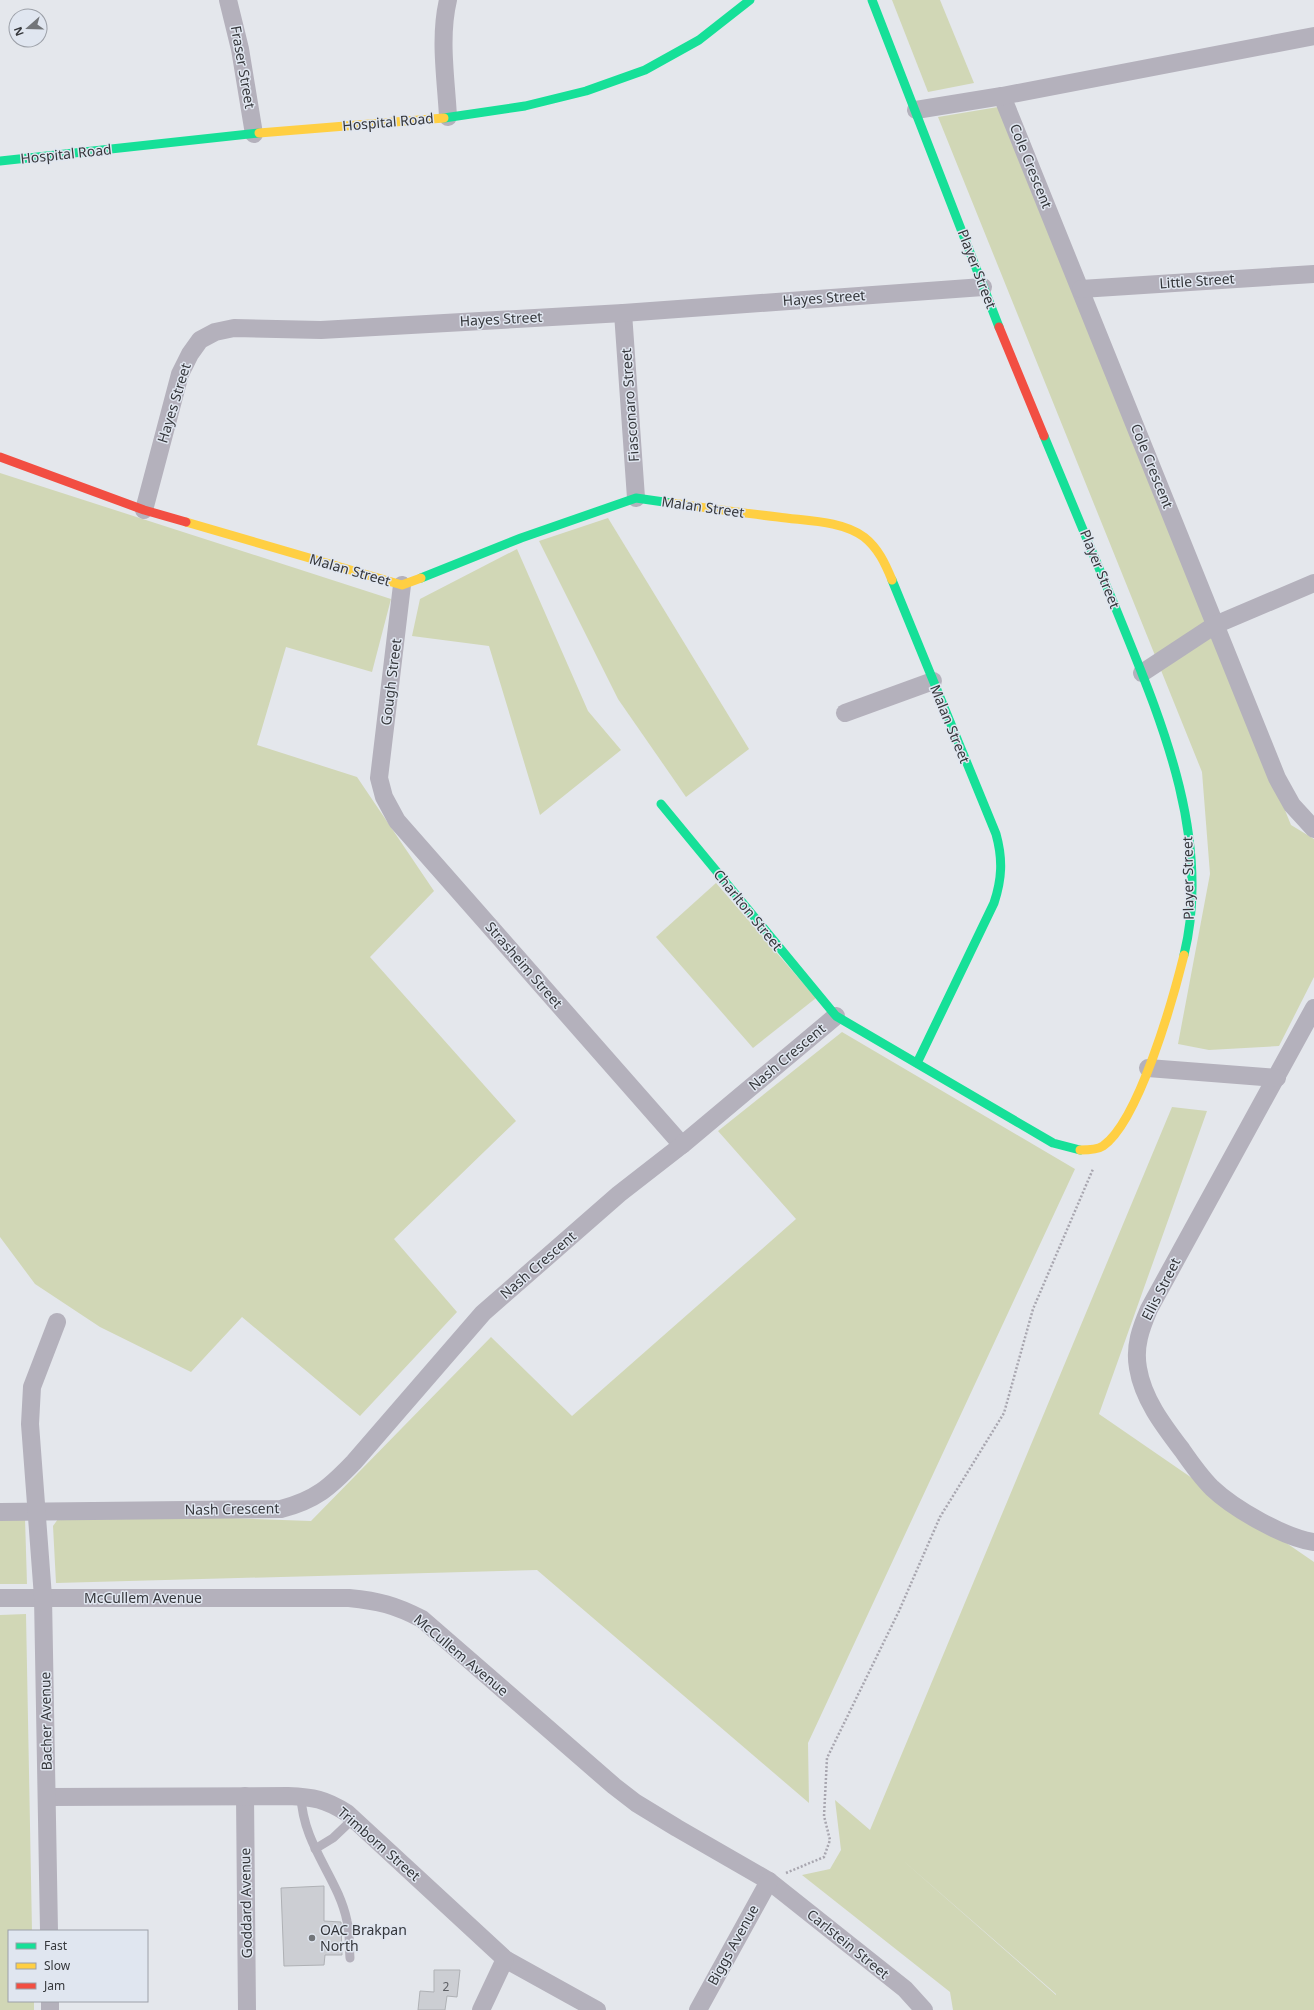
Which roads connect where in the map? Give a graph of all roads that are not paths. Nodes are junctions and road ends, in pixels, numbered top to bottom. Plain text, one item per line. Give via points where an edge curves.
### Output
1 (228, 0) edge
2 (448, 0) edge
3 (750, 0) edge
4 (872, 0) edge
5 (1314, 36) edge
6 (1002, 96) junction
7 (916, 110) junction
8 (448, 117) junction
9 (254, 134) junction
10 (0, 161) edge
11 (1314, 274) edge
12 (983, 287) junction
13 (1080, 288) junction
14 (623, 312) junction
15 (0, 457) edge
16 (636, 498) junction
17 (144, 510) junction
18 (1314, 583) edge
19 (402, 585) junction
20 (1215, 625) junction
21 (1142, 673) junction
22 (932, 681) junction
23 (845, 713) dead end
24 (379, 778) joint
25 (661, 804) dead end
26 (1314, 829) edge
27 (1314, 1008) edge
28 (836, 1016) junction
29 (917, 1063) junction
30 (1148, 1068) junction
31 (1277, 1078) junction
32 (682, 1145) junction
33 (1103, 1146) joint
34 (57, 1322) dead end
35 (37, 1511) junction
36 (0, 1512) edge
37 (1314, 1542) edge
38 (43, 1597) junction
39 (0, 1598) edge
40 (245, 1796) junction
41 (301, 1796) junction
42 (48, 1797) junction
43 (353, 1819) junction
44 (315, 1849) junction
45 (769, 1880) junction
46 (50, 1930) edge
47 (350, 1958) dead end
48 (505, 1959) junction
49 (247, 2010) edge
50 (481, 2010) edge
51 (597, 2010) edge
52 (698, 2010) edge
53 (924, 2010) edge

1 - 9 street, Fraser Street via 235,20
2 - 8 street via 444,18 444,39
3 - 8 street, Hospital Road via 700,41 666,60 592,90 548,102
4 - 7 street, Player Street
5 - 6 street
6 - 7 street
6 - 13 street, Cole Crescent
7 - 12 street, Player Street
8 - 9 street, Hospital Road
9 - 10 street, Hospital Road
11 - 13 street, Little Street
12 - 14 street, Hayes Street
12 - 21 street, Player Street
13 - 20 street, Cole Crescent
14 - 16 street, Fiasconaro Street
14 - 17 street, Hayes Street via 321,330 234,328 215,332 200,340 180,374
15 - 17 street, Malan Street
16 - 19 street, Malan Street via 521,538
16 - 22 street, Malan Street via 819,523 860,533 874,545 883,559
17 - 19 street, Malan Street
18 - 20 street
19 - 24 street, Gough Street
20 - 21 street
20 - 26 street, Cole Crescent via 1277,778 1292,805
21 - 30 street, Player Street via 1166,734 1182,792 1190,856 1189,933 1180,976
22 - 23 street
22 - 29 street, Malan Street via 996,834 1003,868 1001,884 994,903
24 - 32 street, Strasheim Street via 384,798 397,821
25 - 28 street, Charlton Street
27 - 31 street, Ellis Street
28 - 29 street, Nash Crescent
28 - 32 street, Nash Crescent
29 - 33 street, Nash Crescent via 1053,1143 1077,1150
30 - 31 street
30 - 33 street, Player Street via 1127,1119 1113,1140
31 - 37 street, Ellis Street via 1149,1309 1140,1330 1136,1351 1137,1366 1141,1384 1153,1409 1212,1488 1234,1505 1275,1528 1300,1540
32 - 35 street, Nash Crescent via 619,1194 483,1313 354,1462 333,1484 315,1497 302,1504 281,1509
34 - 35 street, Bacher Avenue via 32,1387 30,1402 30,1442
35 - 36 street, Nash Crescent
35 - 38 street, Bacher Avenue
38 - 39 street, McCullem Avenue
38 - 42 street, Bacher Avenue
38 - 45 street, McCullem Avenue via 350,1598 379,1601 402,1608 422,1619 636,1803
40 - 41 street, Trimborn Street
40 - 42 street, Trimborn Street
40 - 49 street, Goddard Avenue
41 - 43 street, Trimborn Street via 331,1802
41 - 44 lane via 305,1826
42 - 46 street, Bacher Avenue
43 - 44 lane via 333,1838
43 - 48 street, Trimborn Street
44 - 47 lane via 333,1884 347,1921
45 - 52 street, Biggs Avenue
45 - 53 street, Carlstein Street via 905,1989
48 - 50 street
48 - 51 street, Trimborn Street

